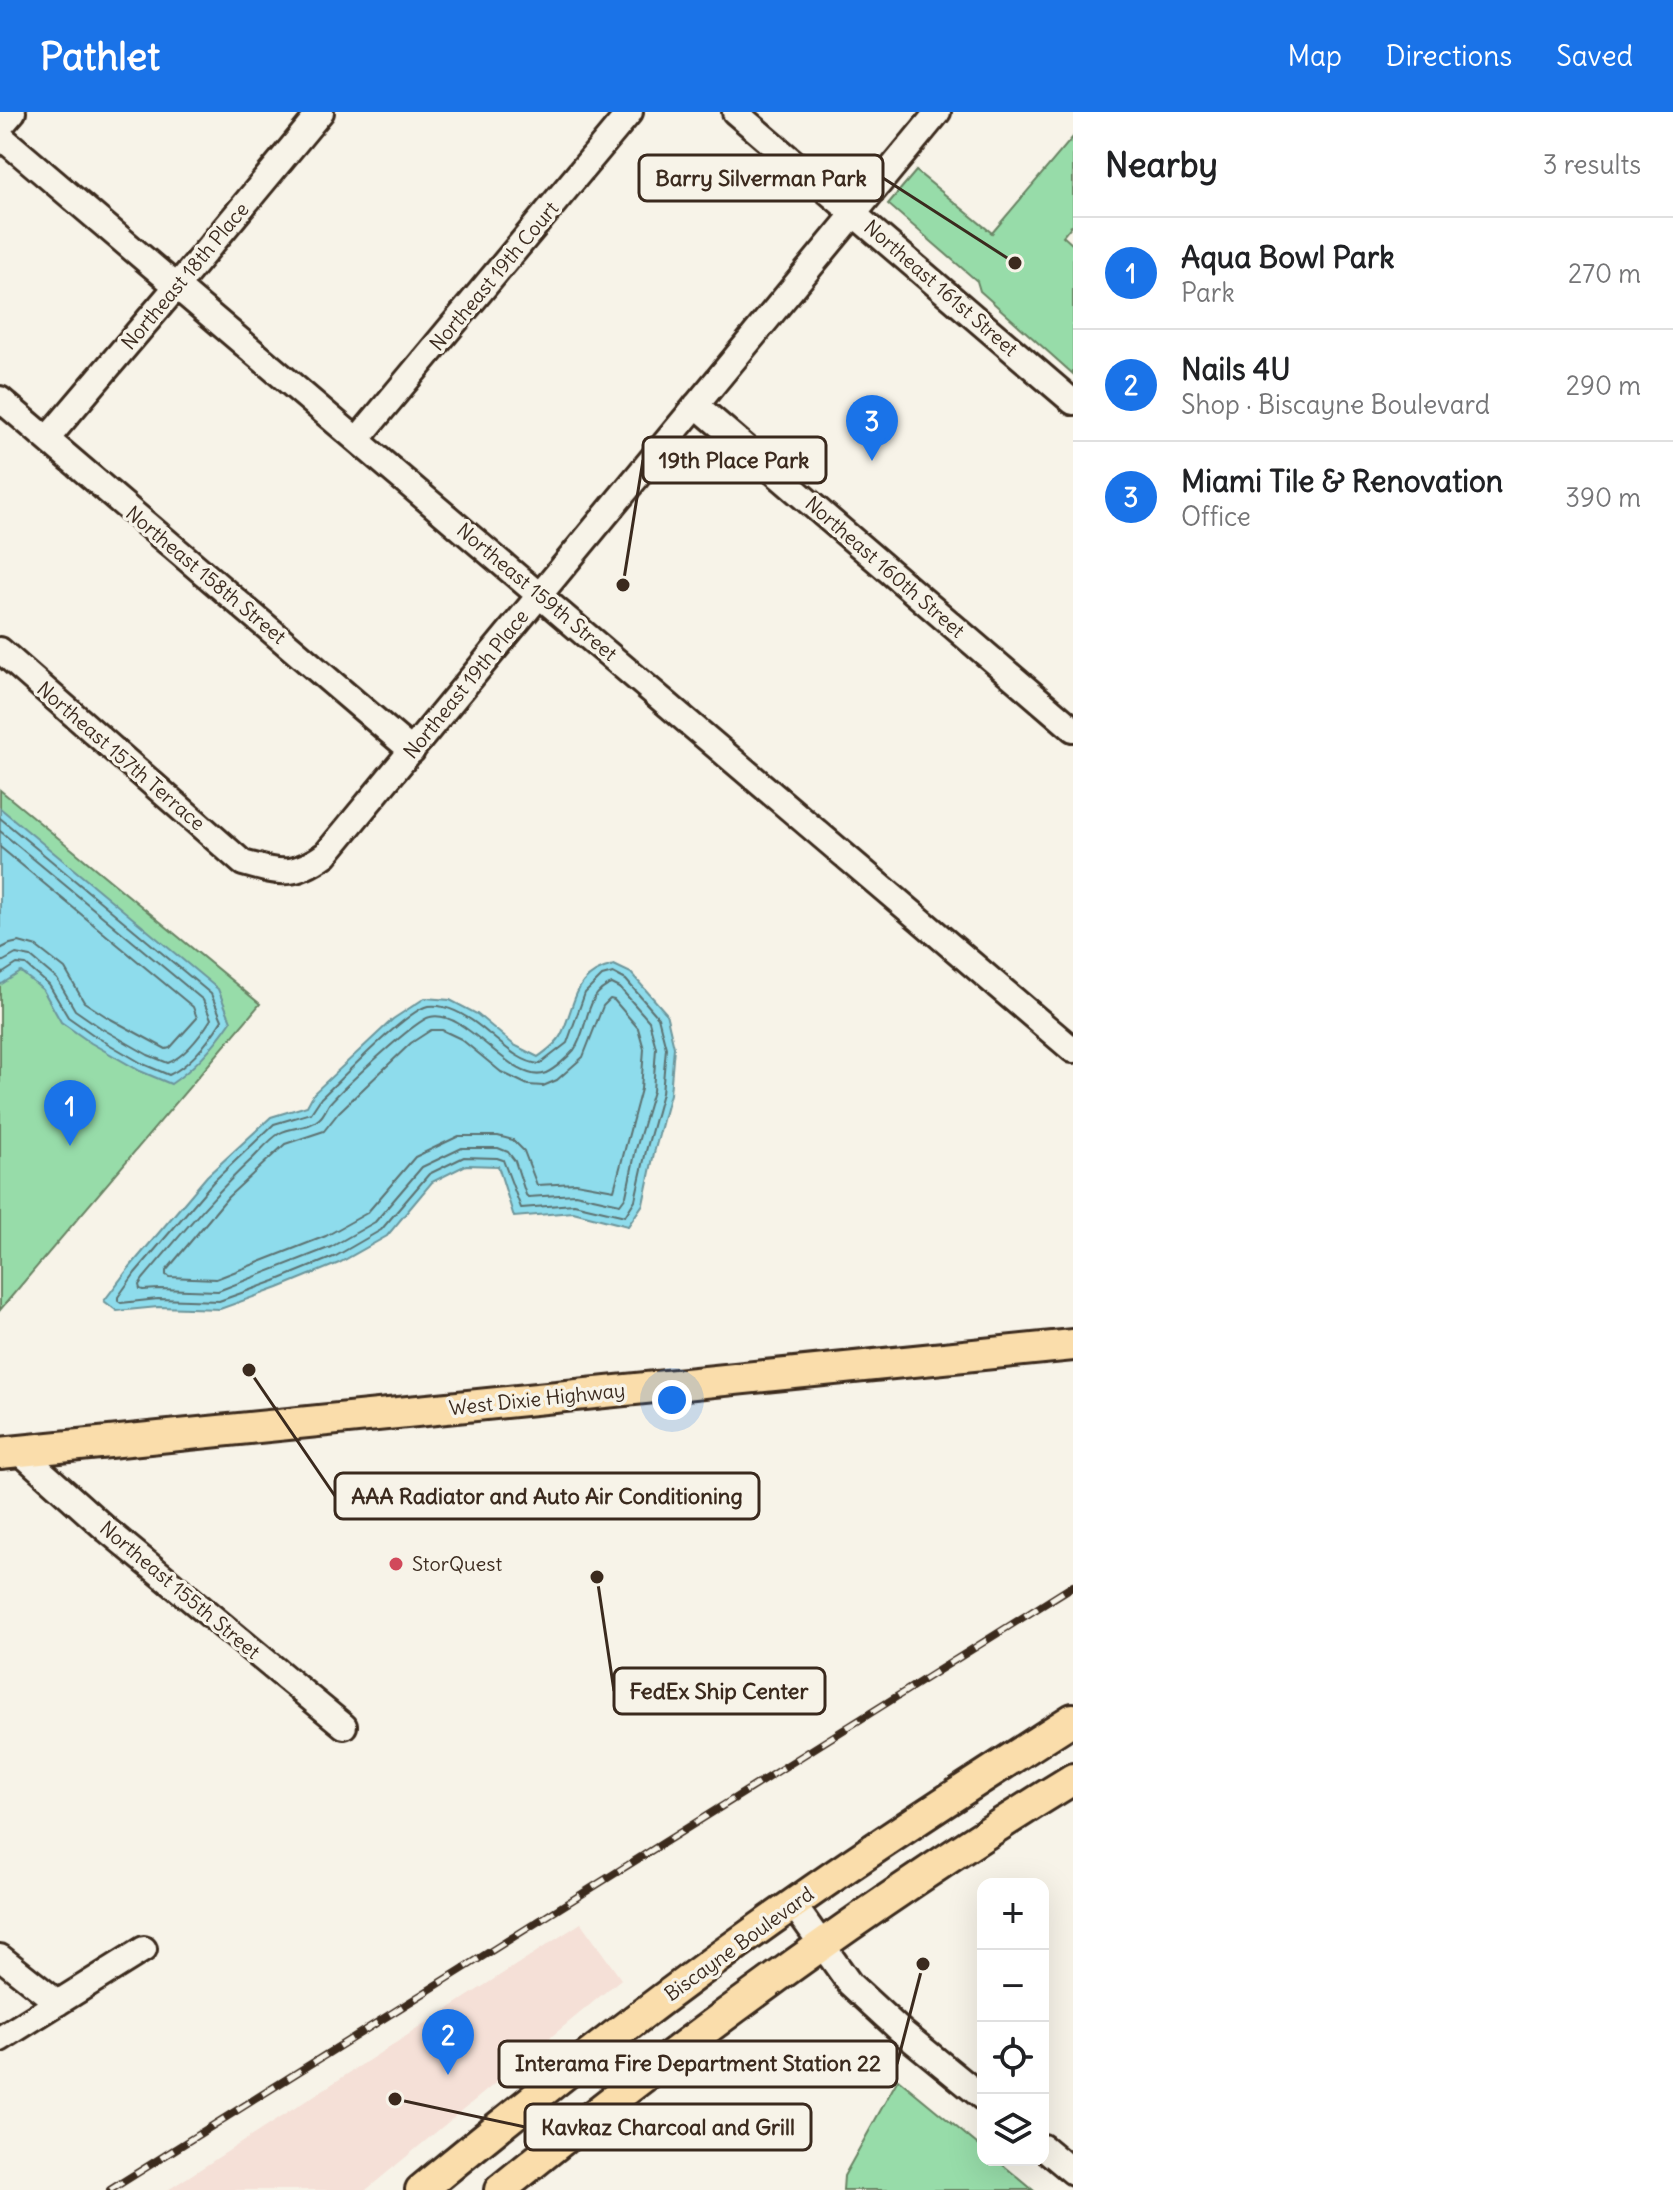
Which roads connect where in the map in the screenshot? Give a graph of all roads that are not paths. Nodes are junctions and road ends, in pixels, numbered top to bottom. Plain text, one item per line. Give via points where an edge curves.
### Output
1 (13, 112) edge
2 (321, 112) edge
3 (630, 112) edge
4 (735, 112) edge
5 (938, 112) edge
6 (0, 127) edge
7 (0, 136) edge
8 (855, 213) junction
9 (177, 286) junction
10 (0, 399) edge
11 (1073, 402) edge
12 (696, 405) junction
13 (47, 439) junction
14 (357, 440) junction
15 (540, 594) junction
16 (0, 650) edge
17 (1073, 729) edge
18 (412, 751) junction
19 (243, 863) joint
20 (1073, 1050) edge
21 (1073, 1345) edge
22 (9, 1452) edge
23 (344, 1726) dead end
24 (1070, 1729) edge
25 (1073, 1779) edge
26 (793, 1904) junction
27 (822, 1946) junction
28 (144, 1949) dead end
29 (0, 1957) edge
30 (58, 2003) junction
31 (0, 2039) edge
32 (978, 2094) edge
33 (1049, 2152) edge
34 (1073, 2172) edge
35 (424, 2188) edge
36 (500, 2190) edge

1 - 6 street
2 - 9 street, Northeast 18th Place
3 - 14 street, Northeast 19th Court
4 - 8 street, Northeast 161st Street
5 - 8 street, Northeast 19th Place
7 - 9 street, Northeast 159th Street
8 - 11 street, Northeast 161st Street
8 - 12 street, Northeast 19th Place
9 - 13 street, Northeast 18th Place
9 - 14 street, Northeast 159th Street
10 - 13 street, Northeast 158th Street
12 - 15 street, Northeast 19th Place
12 - 17 street, Northeast 160th Street
13 - 18 street, Northeast 158th Street
14 - 15 street, Northeast 159th Street
15 - 18 street, Northeast 19th Place
15 - 20 street, Northeast 159th Street
16 - 19 street, Northeast 157th Terrace
18 - 19 street, Northeast 19th Place via 326,854 307,868 282,873
21 - 22 main road, West Dixie Highway
22 - 23 street, Northeast 155th Street
24 - 26 main road, Biscayne Boulevard via 972,1782
25 - 27 main road
26 - 27 street
26 - 35 main road, Biscayne Boulevard via 647,2011
27 - 32 street via 850,1984
27 - 36 main road via 613,2099
28 - 30 street
29 - 30 street
30 - 31 street
33 - 34 street

